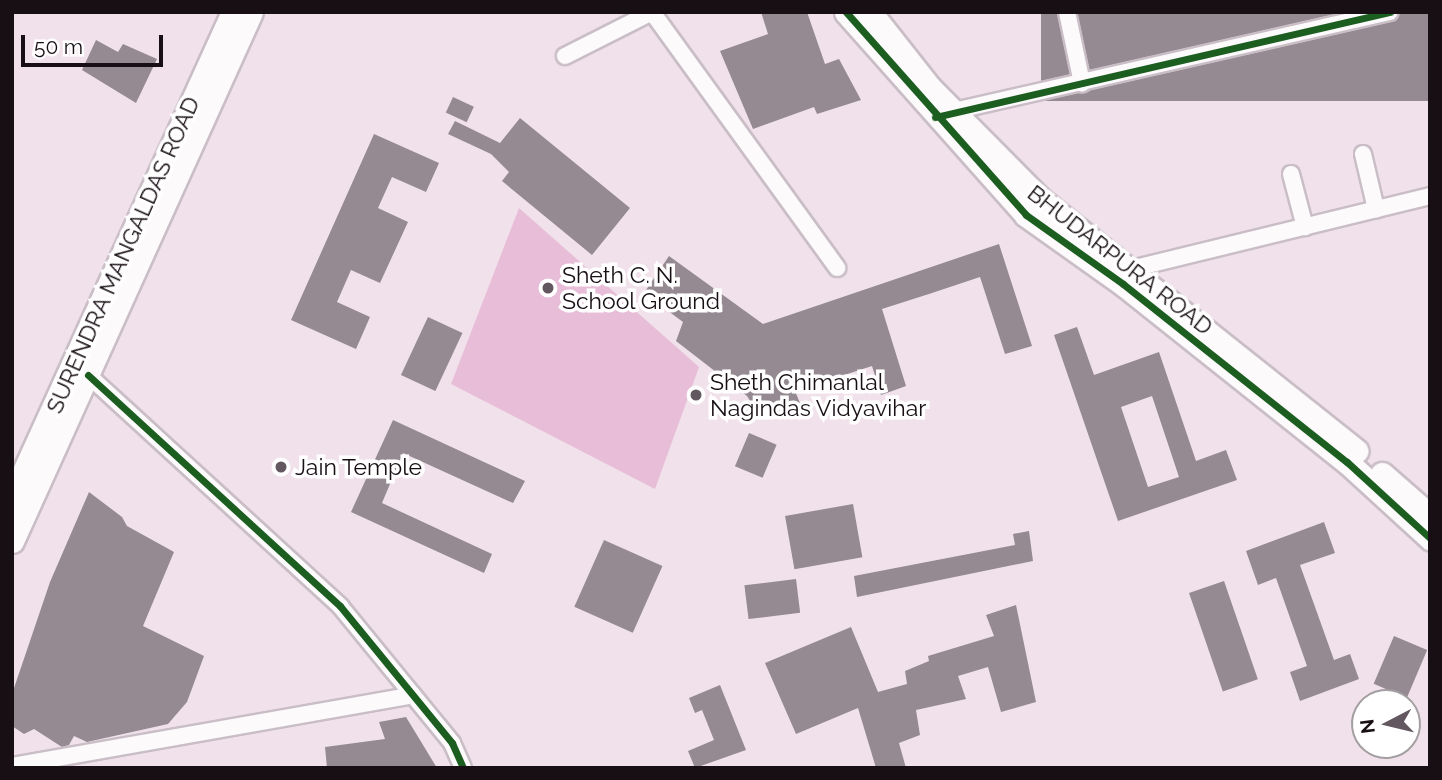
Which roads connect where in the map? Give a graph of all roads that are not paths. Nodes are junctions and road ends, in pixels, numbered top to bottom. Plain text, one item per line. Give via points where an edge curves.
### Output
1 (233, 12) edge
2 (251, 12) edge
3 (652, 12) edge
4 (846, 12) edge
5 (870, 12) edge
6 (1067, 12) edge
7 (1390, 12) edge
8 (1344, 17) edge
9 (565, 56) dead end
10 (1082, 83) junction
11 (943, 114) junction
12 (1363, 154) dead end
13 (1291, 174) dead end
14 (1430, 196) edge
15 (1376, 209) junction
16 (1305, 227) junction
17 (837, 268) dead end
18 (1124, 275) junction
19 (88, 375) junction
20 (14, 488) edge
21 (1428, 526) edge
22 (12, 541) edge
23 (413, 695) junction
24 (12, 766) edge
25 (463, 768) edge

1 - 20 main road, SURENDRA MANGALDAS ROAD
2 - 19 main road, SURENDRA MANGALDAS ROAD
3 - 9 street
3 - 17 street
4 - 11 main road, BHUDARPURA ROAD
5 - 11 main road, BHUDARPURA ROAD
6 - 10 street
7 - 8 street
8 - 10 street
10 - 11 street
11 - 18 main road, BHUDARPURA ROAD
12 - 15 street
13 - 16 street
14 - 15 street
15 - 16 street
16 - 18 street
18 - 21 main road, BHUDARPURA ROAD
19 - 22 main road, SURENDRA MANGALDAS ROAD
19 - 23 street via 340,606
23 - 24 street
23 - 25 street via 452,743

